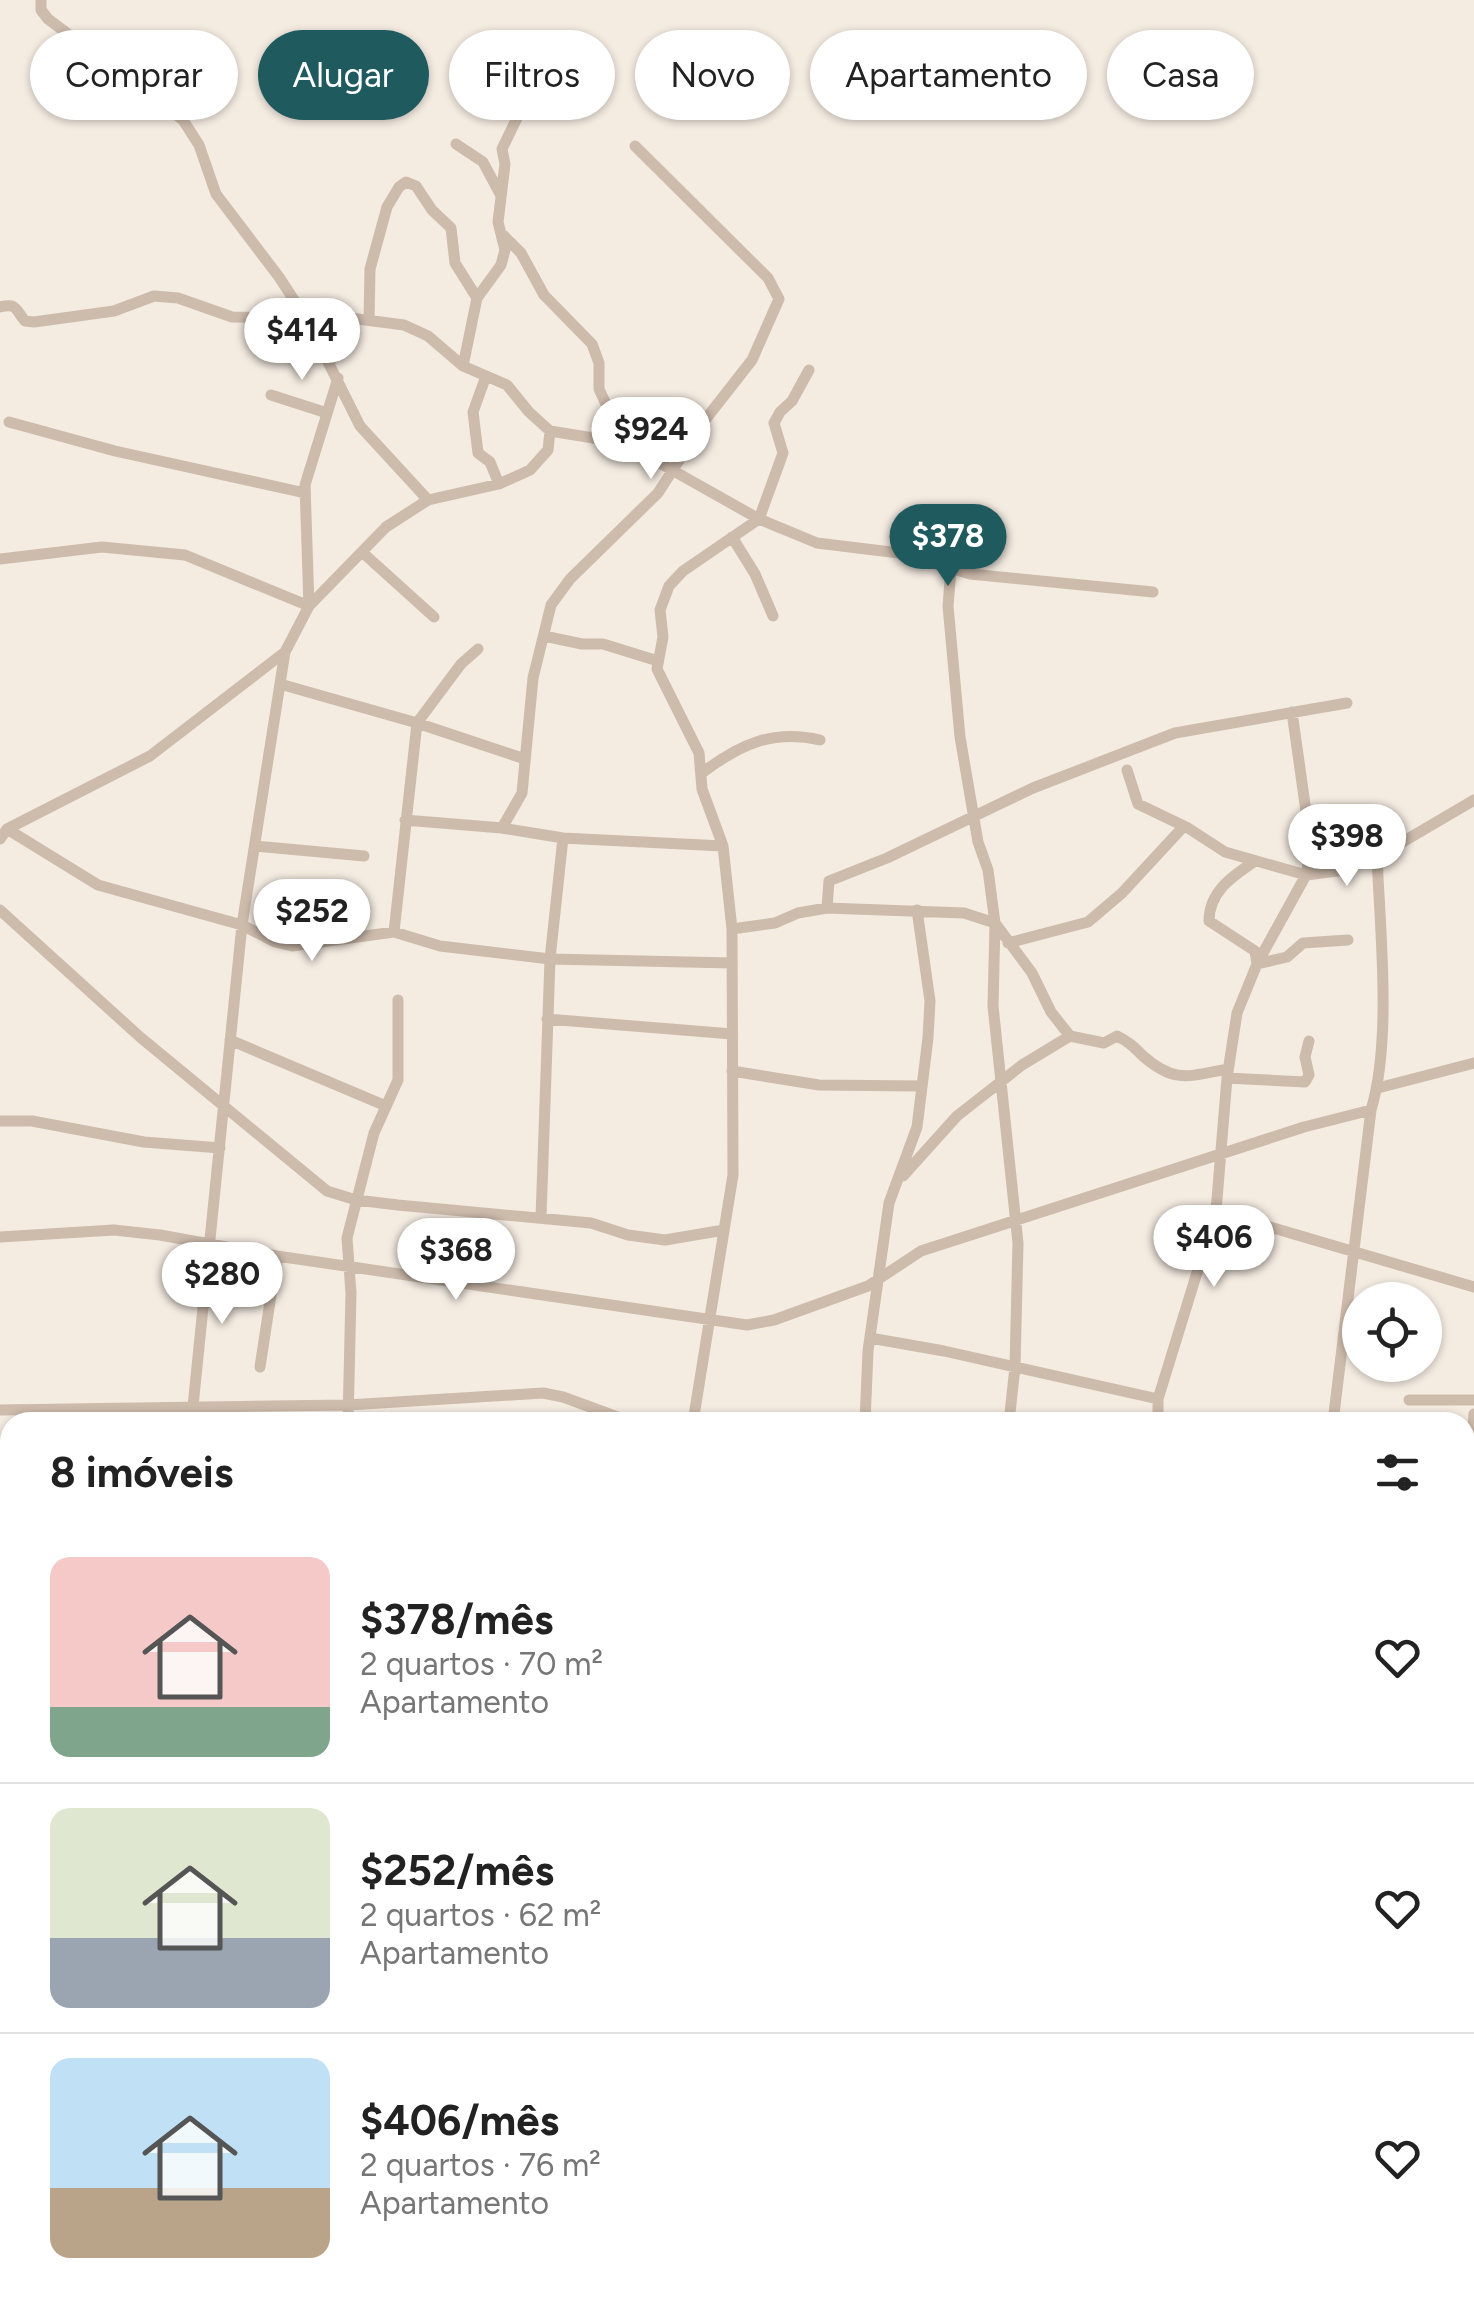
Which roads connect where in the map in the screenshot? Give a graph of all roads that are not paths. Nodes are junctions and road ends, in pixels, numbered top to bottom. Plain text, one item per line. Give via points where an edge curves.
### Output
1 (42, 0) edge
2 (515, 120) edge
3 (456, 144) dead end
4 (635, 146) dead end
5 (500, 194) junction
6 (503, 235) junction
7 (478, 298) junction
8 (0, 308) edge
9 (350, 318) junction
10 (307, 320) junction
11 (369, 320) junction
12 (330, 362) junction
13 (463, 366) junction
14 (810, 370) dead end
15 (486, 376) junction
16 (338, 378) junction
17 (270, 395) dead end
18 (327, 413) junction
19 (9, 422) dead end
20 (550, 431) junction
21 (624, 444) junction
22 (674, 471) junction
23 (500, 484) junction
24 (305, 493) junction
25 (428, 500) junction
26 (758, 519) junction
27 (732, 537) junction
28 (362, 552) junction
29 (0, 559) edge
30 (951, 569) junction
31 (1153, 592) dead end
32 (310, 606) junction
33 (773, 616) dead end
34 (434, 618) dead end
35 (544, 636) junction
36 (478, 649) dead end
37 (285, 652) junction
38 (658, 661) junction
39 (280, 684) junction
40 (1347, 703) dead end
41 (1292, 712) junction
42 (417, 723) junction
43 (820, 740) dead end
44 (525, 759) junction
45 (1127, 770) dead end
46 (702, 773) junction
47 (1474, 800) edge
48 (974, 816) junction
49 (405, 820) junction
50 (1184, 826) junction
51 (502, 828) junction
52 (4, 834) edge
53 (563, 838) junction
54 (254, 846) junction
55 (723, 846) junction
56 (364, 856) dead end
57 (1377, 857) junction
58 (1255, 861) junction
59 (1306, 875) junction
60 (827, 908) junction
61 (0, 910) edge
62 (917, 910) junction
63 (995, 923) junction
64 (242, 925) junction
65 (732, 929) junction
66 (394, 932) junction
67 (1348, 940) dead end
68 (1008, 942) junction
69 (550, 959) junction
70 (732, 964) junction
71 (1257, 964) junction
72 (398, 1000) dead end
73 (547, 1019) junction
74 (732, 1034) junction
75 (1070, 1036) junction
76 (230, 1040) junction
77 (1309, 1041) dead end
78 (1474, 1063) edge
79 (732, 1071) junction
80 (1228, 1073) junction
81 (1000, 1084) junction
82 (920, 1086) junction
83 (1378, 1088) junction
84 (386, 1106) junction
85 (224, 1107) junction
86 (1370, 1110) junction
87 (0, 1121) edge
88 (220, 1148) junction
89 (1223, 1154) junction
90 (900, 1180) junction
91 (356, 1200) junction
92 (1216, 1211) junction
93 (541, 1218) junction
94 (1016, 1220) junction
95 (724, 1230) junction
96 (0, 1237) edge
97 (210, 1244) junction
98 (1354, 1254) junction
99 (277, 1256) junction
100 (349, 1265) junction
101 (878, 1278) junction
102 (1474, 1287) edge
103 (710, 1321) junction
104 (870, 1338) junction
105 (260, 1366) dead end
106 (1015, 1368) junction
107 (1158, 1400) junction
108 (1409, 1400) dead end
109 (1474, 1400) edge
110 (348, 1405) junction
111 (193, 1406) junction
112 (0, 1410) edge
113 (193, 1412) edge
114 (348, 1412) edge
115 (605, 1412) edge
116 (695, 1412) edge
117 (866, 1412) edge
118 (1010, 1412) edge
119 (1158, 1412) edge
120 (1335, 1412) edge

1 - 10 street via 48,19 183,120 216,194
2 - 5 street via 506,137
3 - 5 street via 484,162
4 - 22 street via 768,278 779,300 752,360
5 - 6 street
6 - 7 street via 502,265
6 - 21 street via 521,252 544,295 592,344 599,388
7 - 11 street via 455,263 451,228 406,182 388,207 370,269
7 - 13 street
8 - 10 street via 11,304 24,321 34,322 114,312 154,296 232,317
9 - 10 street
9 - 11 street
9 - 12 street
10 - 12 street
11 - 13 street via 416,330
12 - 16 street
13 - 15 street
14 - 26 street via 774,423 782,453
15 - 20 street via 507,385
15 - 23 street via 472,412 478,454
16 - 18 street
16 - 25 street via 360,426
17 - 18 street
18 - 24 street
19 - 24 street
20 - 21 street
20 - 23 street via 540,461
21 - 22 street
22 - 26 street
22 - 35 street via 570,579 551,605
23 - 25 street
24 - 32 street
25 - 28 street
26 - 27 street
26 - 30 street via 817,543 899,553
27 - 33 street
27 - 38 street via 670,586 660,610 664,638
28 - 32 street
28 - 34 street
29 - 32 street via 102,547 185,555
30 - 31 street
30 - 48 street via 960,736
32 - 37 street
35 - 38 street via 604,644
35 - 44 street
36 - 42 street
37 - 39 street
37 - 52 street via 150,756
38 - 46 street via 658,675 699,753
39 - 42 street
39 - 54 street
40 - 41 street
41 - 48 street via 1175,733
41 - 59 street via 1311,847
42 - 44 street
42 - 49 street
43 - 46 street via 776,735 722,757
44 - 51 street via 522,793
45 - 50 street via 1138,804
46 - 55 street
47 - 57 street
48 - 60 street via 829,881
48 - 63 street
49 - 51 street
49 - 66 street
50 - 58 street via 1224,852
50 - 68 street via 1088,922
51 - 53 street
52 - 64 street via 98,884
53 - 55 street
53 - 69 street
54 - 56 street
54 - 64 street
55 - 65 street
57 - 59 street
57 - 83 street
58 - 59 street
58 - 71 street via 1224,883 1209,921 1254,952
59 - 71 street
60 - 62 street
60 - 65 street
61 - 85 street
62 - 63 street
62 - 82 street via 930,1001
63 - 68 street
63 - 81 street
64 - 66 street via 292,946
64 - 76 street
65 - 70 street
66 - 69 street via 440,946
67 - 71 street via 1302,943 1287,957
68 - 75 street
69 - 70 street
69 - 73 street
70 - 74 street
71 - 80 street via 1232,1029
72 - 84 street via 400,1069
73 - 74 street
73 - 93 street
74 - 79 street
75 - 80 street via 1104,1044 1117,1036 1174,1078
75 - 81 street
76 - 84 street
76 - 85 street
77 - 80 street via 1305,1082
78 - 83 street
79 - 82 street via 819,1086
79 - 95 street via 733,1175
80 - 89 street
81 - 90 street via 956,1116
81 - 94 street
82 - 90 street via 917,1127
83 - 86 street
84 - 91 street
85 - 88 street
85 - 91 street via 327,1191
86 - 89 street
86 - 98 street
87 - 88 street
88 - 97 street
89 - 92 street
89 - 94 street
90 - 101 street via 889,1203
91 - 93 street
91 - 100 street
92 - 98 street
92 - 107 street
93 - 95 street via 665,1240
94 - 101 street via 921,1251
94 - 106 street
95 - 103 street
96 - 97 street via 114,1230
97 - 99 street
97 - 111 street
98 - 102 street
98 - 120 street
99 - 100 street
99 - 105 street
100 - 103 street
100 - 110 street
101 - 103 street via 774,1320
101 - 104 street
103 - 116 street
104 - 106 street
104 - 117 street
106 - 107 street
106 - 118 street
107 - 119 street
108 - 109 street
110 - 111 street
110 - 114 street
110 - 115 street via 544,1393
111 - 112 street
111 - 113 street

